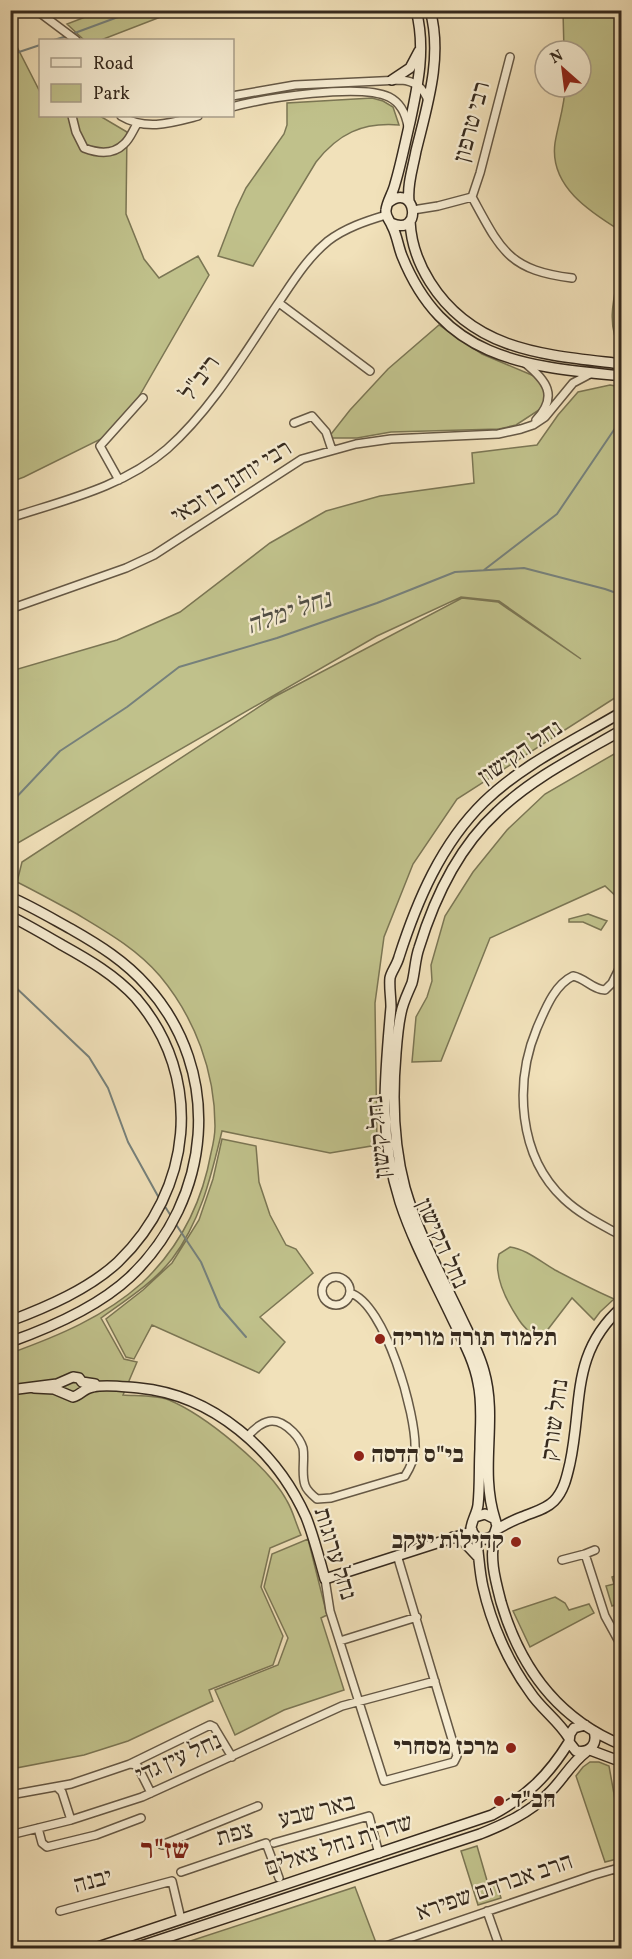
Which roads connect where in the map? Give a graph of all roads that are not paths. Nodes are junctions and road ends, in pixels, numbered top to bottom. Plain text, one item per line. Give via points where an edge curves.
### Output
1 (36, 10) edge
2 (416, 10) edge
3 (430, 10) edge
4 (55, 25) junction
5 (69, 39) edge
6 (75, 39) edge
7 (421, 46) junction
8 (510, 57) dead end
9 (392, 80) junction
10 (418, 85) junction
11 (234, 96) edge
12 (428, 101) junction
13 (234, 106) edge
14 (72, 117) edge
15 (123, 117) edge
16 (193, 117) edge
17 (137, 124) junction
18 (408, 131) junction
19 (472, 197) junction
20 (388, 203) junction
21 (411, 206) junction
22 (389, 219) junction
23 (410, 221) junction
24 (572, 278) dead end
25 (279, 303) junction
26 (524, 363) junction
27 (621, 364) edge
28 (370, 370) dead end
29 (594, 373) junction
30 (621, 376) edge
31 (143, 398) dead end
32 (294, 423) dead end
33 (521, 429) junction
34 (332, 450) junction
35 (119, 480) junction
36 (10, 518) edge
37 (10, 609) edge
38 (621, 712) edge
39 (621, 730) edge
40 (10, 897) edge
41 (10, 916) edge
42 (621, 963) edge
43 (395, 970) junction
44 (390, 981) junction
45 (411, 982) junction
46 (621, 1236) edge
47 (350, 1293) junction
48 (619, 1310) edge
49 (10, 1321) edge
50 (10, 1342) edge
51 (64, 1382) junction
52 (82, 1387) junction
53 (34, 1388) junction
54 (10, 1390) edge
55 (65, 1393) junction
56 (247, 1437) junction
57 (475, 1517) junction
58 (521, 1517) junction
59 (495, 1519) junction
60 (496, 1532) junction
61 (474, 1533) junction
62 (453, 1537) junction
63 (595, 1550) dead end
64 (585, 1554) junction
65 (397, 1555) junction
66 (478, 1557) junction
67 (562, 1560) dead end
68 (325, 1579) junction
69 (417, 1617) junction
70 (340, 1641) junction
71 (621, 1647) edge
72 (435, 1681) junction
73 (358, 1701) junction
74 (590, 1728) junction
75 (569, 1740) junction
76 (621, 1746) edge
77 (588, 1751) junction
78 (232, 1757) junction
79 (621, 1762) edge
80 (130, 1764) junction
81 (57, 1786) junction
82 (151, 1794) junction
83 (10, 1795) edge
84 (258, 1806) dead end
85 (141, 1818) dead end
86 (72, 1820) junction
87 (38, 1828) junction
88 (10, 1836) edge
89 (274, 1843) dead end
90 (162, 1845) dead end
91 (379, 1854) junction
92 (619, 1868) edge
93 (181, 1872) dead end
94 (279, 1878) dead end
95 (621, 1883) edge
96 (60, 1911) dead end
97 (487, 1911) junction
98 (181, 1919) junction
99 (386, 1946) dead end
100 (95, 1948) edge
101 (135, 1948) edge
102 (500, 1948) edge

1 - 4 street
2 - 7 main road
3 - 12 main road via 434,57
4 - 5 street
4 - 6 street
7 - 9 main road via 410,68
7 - 10 main road
8 - 19 street, רבי טרפון
9 - 10 street via 408,80
9 - 11 street via 295,85
10 - 12 street
10 - 18 main road
12 - 21 main road via 409,184
13 - 18 street via 296,95 374,93 400,106
14 - 17 street via 84,148 93,152 107,153 124,144
15 - 17 street
16 - 17 street via 155,125
18 - 20 main road
19 - 21 street via 438,206
19 - 24 street via 492,234 522,265
20 - 21 main road via 400,198
20 - 22 main road
21 - 23 main road
22 - 23 main road via 399,226
22 - 25 street, ריב"ל via 350,229 329,241
22 - 26 main road via 406,266 443,320 478,345
23 - 27 main road via 412,242 424,273 452,311 477,330 509,345 543,354
25 - 28 street
25 - 35 street, ריב"ל via 189,428 147,465
26 - 29 main road
26 - 33 street, רבי יוחנן בן זכאי via 541,377 549,396 541,415
29 - 30 main road
29 - 33 street, רבי יוחנן בן זכאי via 573,382 545,417
31 - 35 street via 100,446
32 - 34 street via 312,416 326,432
33 - 34 street, רבי יוחנן בן זכאי via 498,434 391,440
34 - 37 street, רבי יוחנן בן זכאי via 292,464 154,555
35 - 36 street, ריב"ל
38 - 43 main road, נחל הקישון via 523,771 475,812 429,880
39 - 45 main road, נחל הקישון via 518,794 478,832 435,904
40 - 50 main road via 107,950 148,986 183,1043 198,1096 200,1128 182,1205 153,1252 129,1278 100,1300
41 - 49 main road via 99,966 136,998 167,1049 181,1096 182,1124 166,1195 139,1238 117,1262 89,1283
42 - 46 street via 605,990 573,976 560,984 531,1042 523,1108 531,1149 552,1187 572,1207
43 - 44 main road
43 - 45 main road via 406,969
44 - 45 main road via 400,991
44 - 57 main road, נחל הקישון via 384,1085 387,1138 405,1215 471,1359 478,1384 481,1410
45 - 59 main road, נחל קישון via 401,1014 393,1086 397,1147 414,1214 484,1368 490,1410 487,1484
47 - 47 street via 340,1278 328,1280 322,1288 330,1304 343,1303
47 - 56 street via 365,1301 376,1318 403,1380 415,1448 405,1476 316,1499 304,1482 302,1446 288,1427 279,1421 269,1421
48 - 58 main road, נחל שורק via 600,1330 585,1360 575,1436 562,1490 545,1508
51 - 52 main road via 79,1378
51 - 53 main road
51 - 55 main road
52 - 55 main road via 75,1397
52 - 56 main road, נחל ערוגות via 148,1389 172,1394 195,1402
53 - 54 main road
53 - 55 main road
56 - 68 main road, נחל ערוגות via 294,1495 315,1542
57 - 59 main road via 485,1514
57 - 61 main road
58 - 59 main road, נחל שורק
58 - 60 main road, נחל שורק
59 - 60 main road
60 - 61 main road via 486,1540
60 - 74 main road via 493,1569 504,1612 525,1661 566,1712
61 - 62 main road
61 - 66 main road
62 - 65 main road
62 - 66 main road via 463,1540
63 - 64 street
64 - 67 street
64 - 71 street
65 - 68 main road
65 - 69 street
66 - 75 main road via 486,1600 512,1664
68 - 70 street, נחל ערוגות
69 - 70 street
69 - 72 street
70 - 73 street, נחל ערוגות
72 - 73 street, נחל עין גדי
72 - 73 street, נחל ערוגות via 457,1756 454,1762 384,1781
73 - 78 street, נחל עין גדי
74 - 75 main road via 574,1728
74 - 76 main road
74 - 77 main road via 595,1743
75 - 77 main road via 576,1751
75 - 91 main road, שדרות נחל צאלים via 534,1788 507,1807
77 - 79 main road
77 - 101 main road, שדרות נחל צאלים via 531,1809 497,1827
78 - 80 street via 210,1725
78 - 82 street, נחל עין גדי
80 - 81 street
80 - 82 street via 137,1765
81 - 83 street
81 - 86 street
82 - 86 street, נחל עין גדי
84 - 90 street
85 - 87 street via 47,1847
86 - 87 street, נחל עין גדי
87 - 88 street, נחל עין גדי
89 - 91 street, באר שבע via 369,1816
91 - 98 main road, שדרות נחל צאלים
92 - 95 street
92 - 97 street, הרב אברהם שפירא
93 - 94 street, צפת via 266,1843
96 - 98 street, יבנה via 172,1881
97 - 99 street, הרב אברהם שפירא
97 - 102 street
98 - 100 main road, שדרות נחל צאלים

